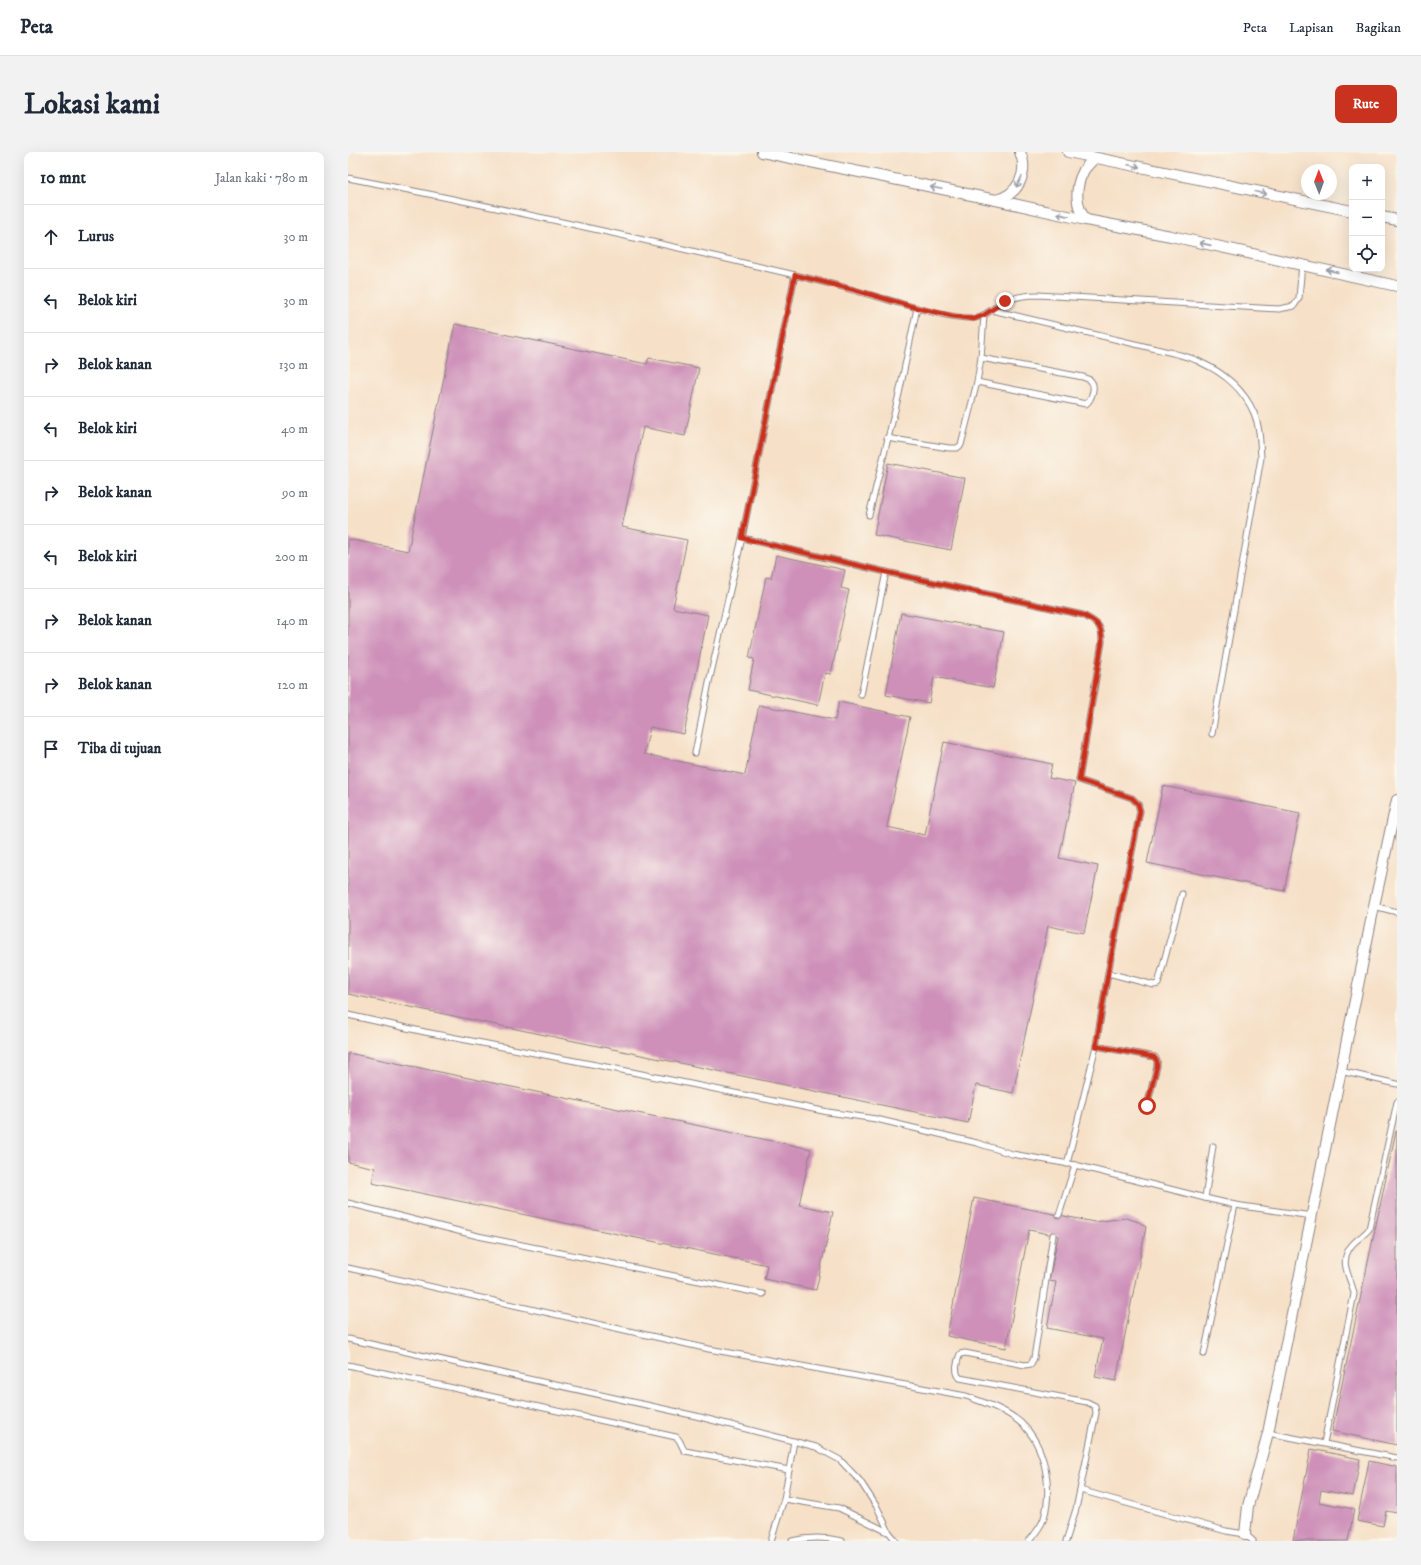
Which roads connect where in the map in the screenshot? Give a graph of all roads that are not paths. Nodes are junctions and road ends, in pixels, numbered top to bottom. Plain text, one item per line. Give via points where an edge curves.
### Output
1 (762, 152) edge
2 (1020, 152) edge
3 (1068, 152) edge
4 (1095, 158) junction
5 (348, 178) edge
6 (996, 200) junction
7 (1349, 210) edge
8 (1385, 218) edge
9 (1086, 220) junction
10 (1397, 220) edge
11 (1302, 264) junction
12 (795, 275) junction
13 (1397, 286) edge
14 (917, 308) junction
15 (992, 310) junction
16 (984, 315) junction
17 (981, 358) junction
18 (977, 382) junction
19 (887, 438) junction
20 (869, 515) dead end
21 (742, 538) junction
22 (886, 572) junction
23 (861, 695) dead end
24 (1212, 734) dead end
25 (694, 753) dead end
26 (1397, 800) edge
27 (1182, 894) dead end
28 (1374, 906) junction
29 (1397, 912) edge
30 (1108, 973) junction
31 (348, 1015) edge
32 (1096, 1046) junction
33 (1340, 1071) junction
34 (1397, 1084) edge
35 (1397, 1102) edge
36 (1147, 1106) dead end
37 (1214, 1146) dead end
38 (1067, 1164) junction
39 (1075, 1165) junction
40 (1206, 1198) junction
41 (348, 1203) edge
42 (1235, 1205) junction
43 (1059, 1215) dead end
44 (1312, 1216) junction
45 (1053, 1235) dead end
46 (348, 1268) edge
47 (763, 1294) dead end
48 (348, 1339) edge
49 (1204, 1354) dead end
50 (348, 1365) edge
51 (1268, 1433) junction
52 (794, 1441) junction
53 (1324, 1443) junction
54 (1397, 1458) edge
55 (789, 1470) junction
56 (1080, 1490) junction
57 (784, 1499) junction
58 (889, 1532) junction
59 (1249, 1538) edge
60 (771, 1541) edge
61 (792, 1541) edge
62 (842, 1541) edge
63 (896, 1541) edge
64 (1028, 1541) edge
65 (1066, 1541) edge

6 -> 1 street
2 -> 6 street via 1024,166 1021,180 1009,194
3 - 4 street
4 -> 7 street
4 - 9 street via 1083,171 1077,190 1081,215
5 - 12 lane via 538,217
9 -> 6 street
8 - 10 street
11 -> 9 street
13 -> 11 street
11 - 15 lane via 1298,298 1294,306 1280,309 1038,295 1005,301
12 - 14 lane
12 - 21 lane
14 - 16 lane via 974,319
14 - 19 lane
15 - 16 lane
15 - 24 lane via 1201,362 1228,378 1246,398 1259,433 1261,458
16 - 17 lane
17 - 18 lane
17 - 18 lane via 1083,377 1090,380 1093,391 1090,401 1086,404
18 - 19 lane via 961,445 957,448
19 - 20 lane
21 - 22 lane
21 - 25 lane
22 - 23 lane
22 - 30 lane via 1083,615 1098,623 1102,632 1102,642 1079,780 1132,798 1140,811
26 - 28 street
27 - 30 lane via 1158,984
28 - 29 lane
28 - 33 street
30 - 32 lane
31 - 38 lane via 828,1112 876,1119 978,1143 1012,1154
32 - 36 lane via 1154,1057 1157,1066
32 - 38 lane
33 - 34 lane
33 - 44 street
35 - 53 lane via 1369,1228 1365,1235 1348,1249 1345,1267 1354,1294
37 - 40 lane
38 - 39 lane
39 - 40 lane
39 - 43 lane
40 - 42 lane
41 - 47 lane via 478,1236
42 - 44 lane
42 - 49 lane
44 - 51 street
45 - 56 lane via 1031,1364 965,1353 960,1354 957,1376 1087,1402 1095,1406 1096,1414
46 - 64 lane via 709,1349 966,1396 994,1406 1021,1423 1037,1444 1043,1463 1047,1483 1044,1518 1037,1532
48 - 52 lane via 696,1416
50 - 55 lane via 676,1437 685,1451
51 - 53 lane
51 - 59 street via 1248,1506
52 - 55 lane
52 - 58 lane via 816,1447 840,1460 868,1491
53 - 54 lane
55 - 57 lane
56 - 59 lane
56 - 65 lane
57 - 58 lane via 839,1508
57 - 60 lane
58 - 63 lane
61 - 62 lane via 811,1538

